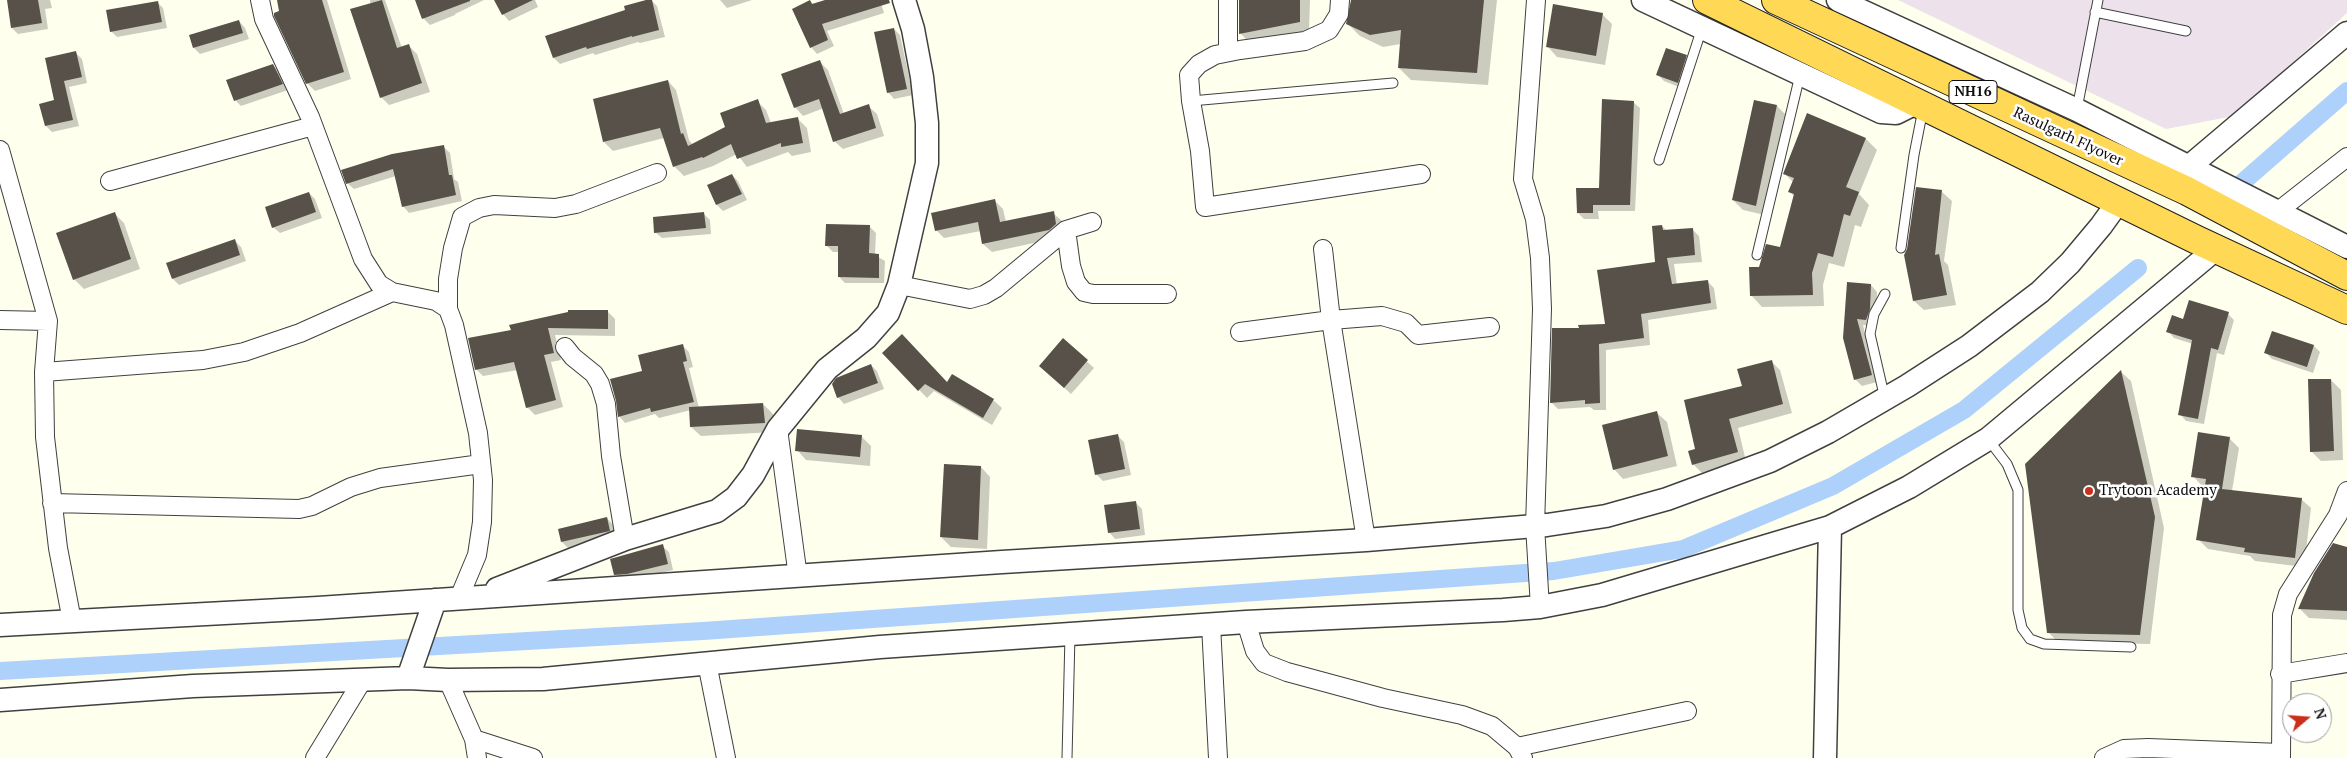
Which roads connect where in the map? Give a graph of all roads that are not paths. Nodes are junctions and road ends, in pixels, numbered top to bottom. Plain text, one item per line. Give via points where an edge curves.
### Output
1 (260, 0) edge
2 (904, 0) edge
3 (1228, 0) edge
4 (1340, 0) edge
5 (1536, 0) edge
6 (1643, 0) edge
7 (1707, 0) edge
8 (1776, 0) edge
9 (1838, 0) edge
10 (2098, 0) edge
11 (2095, 12) junction
12 (1702, 28) junction
13 (2186, 31) dead end
14 (2347, 33) edge
15 (1228, 52) junction
16 (1800, 75) junction
17 (1393, 83) dead end
18 (1191, 101) junction
19 (1920, 105) junction
20 (2077, 110) junction
21 (313, 126) junction
22 (0, 150) edge
23 (2347, 157) edge
24 (1658, 160) dead end
25 (657, 173) dead end
26 (1421, 174) dead end
27 (2181, 180) junction
28 (110, 181) dead end
29 (2119, 201) junction
30 (1092, 222) dead end
31 (2262, 223) junction
32 (1066, 230) junction
33 (2207, 244) junction
34 (2347, 247) edge
35 (1901, 248) dead end
36 (1323, 250) dead end
37 (1757, 255) dead end
38 (2347, 276) edge
39 (899, 285) junction
40 (392, 292) junction
41 (1167, 294) dead end
42 (1885, 294) dead end
43 (448, 309) junction
44 (2347, 310) edge
45 (0, 320) edge
46 (1331, 320) junction
47 (48, 322) junction
48 (1490, 327) dead end
49 (1240, 332) dead end
50 (565, 346) dead end
51 (44, 372) junction
52 (1885, 399) junction
53 (778, 429) junction
54 (1988, 439) junction
55 (481, 464) junction
56 (2347, 491) edge
57 (52, 503) junction
58 (1830, 527) junction
59 (1535, 533) junction
60 (625, 539) junction
61 (1366, 540) junction
62 (798, 576) junction
63 (468, 597) junction
64 (435, 600) junction
65 (1540, 607) junction
66 (72, 621) junction
67 (1246, 622) junction
68 (0, 625) edge
69 (1212, 625) junction
70 (1070, 634) junction
71 (2131, 647) dead end
72 (707, 663) junction
73 (2347, 663) edge
74 (410, 673) junction
75 (2280, 674) junction
76 (448, 680) junction
77 (362, 681) junction
78 (0, 700) edge
79 (1687, 711) dead end
80 (474, 739) junction
81 (1520, 752) edge
82 (2281, 756) edge
83 (315, 758) edge
84 (477, 758) edge
85 (533, 758) edge
86 (726, 758) edge
87 (1067, 758) edge
88 (1218, 758) edge
89 (1825, 758) edge
90 (2104, 758) edge

1 - 21 street via 276,48
2 - 39 street via 922,77 927,163
3 - 15 street
4 - 15 street via 1339,14 1329,30 1305,41
5 - 59 street via 1523,180 1535,219 1542,309
6 - 12 street
7 - 19 highway, NH16
8 - 27 highway, Rasulgarh Flyover / NH16
9 - 20 street via 1869,10
10 - 11 lane
11 - 13 lane
11 - 20 lane
12 - 16 street
12 - 24 lane
14 - 27 street
15 - 18 street via 1199,64 1190,75
16 - 19 street via 1881,112 1896,113
16 - 37 lane
17 - 18 lane
18 - 26 street via 1205,207
19 - 29 highway, NH16
19 - 35 lane
20 - 27 street
21 - 28 street
21 - 40 street via 363,259 379,284
22 - 47 street
23 - 31 street
25 - 43 street via 576,204 555,208 494,205 462,217 448,279
27 - 31 highway, NH16
29 - 33 highway, NH16
29 - 52 street via 2070,263 2040,292 1969,346
30 - 32 street
31 - 34 street
31 - 38 highway, NH16
32 - 39 street via 984,295 970,299
32 - 41 street via 1071,266 1076,282 1084,292
33 - 44 highway, NH16
33 - 54 street
36 - 46 street
39 - 53 street via 888,312 866,338 827,368
40 - 43 street via 436,301
40 - 51 street via 300,333 244,352 203,360
42 - 52 lane via 1874,314 1870,334
43 - 55 street via 476,424
45 - 47 street
46 - 48 street via 1382,316 1406,322 1418,335
46 - 49 street
46 - 61 street
47 - 51 street
50 - 60 street via 600,384 606,404 612,465
51 - 57 street via 44,437
52 - 59 street via 1770,461 1667,499
53 - 60 street via 753,475 736,497 717,511
53 - 62 street
54 - 58 street via 1910,487
54 - 71 lane via 2007,464 2018,490 2018,610 2022,628 2030,639 2044,644
55 - 57 street via 380,478 299,509
55 - 63 street via 482,522
56 - 75 street via 2338,515 2288,594 2282,615
57 - 66 street
58 - 65 street via 1602,595
58 - 89 street
59 - 61 street
59 - 65 street
60 - 63 street
61 - 62 street
62 - 63 street
63 - 64 street
64 - 66 street
64 - 74 street
65 - 67 street
66 - 68 street
67 - 69 street
67 - 81 street via 1255,651 1264,663 1373,695 1462,715 1492,726
69 - 70 street
69 - 88 street
70 - 72 street
70 - 87 lane
72 - 76 street via 543,679
72 - 86 street
73 - 75 street
74 - 76 street
74 - 77 street
75 - 82 street
76 - 80 street
77 - 78 street via 193,686
77 - 83 street
79 - 81 street
80 - 84 street
80 - 85 street
82 - 90 street via 2148,748 2124,749

